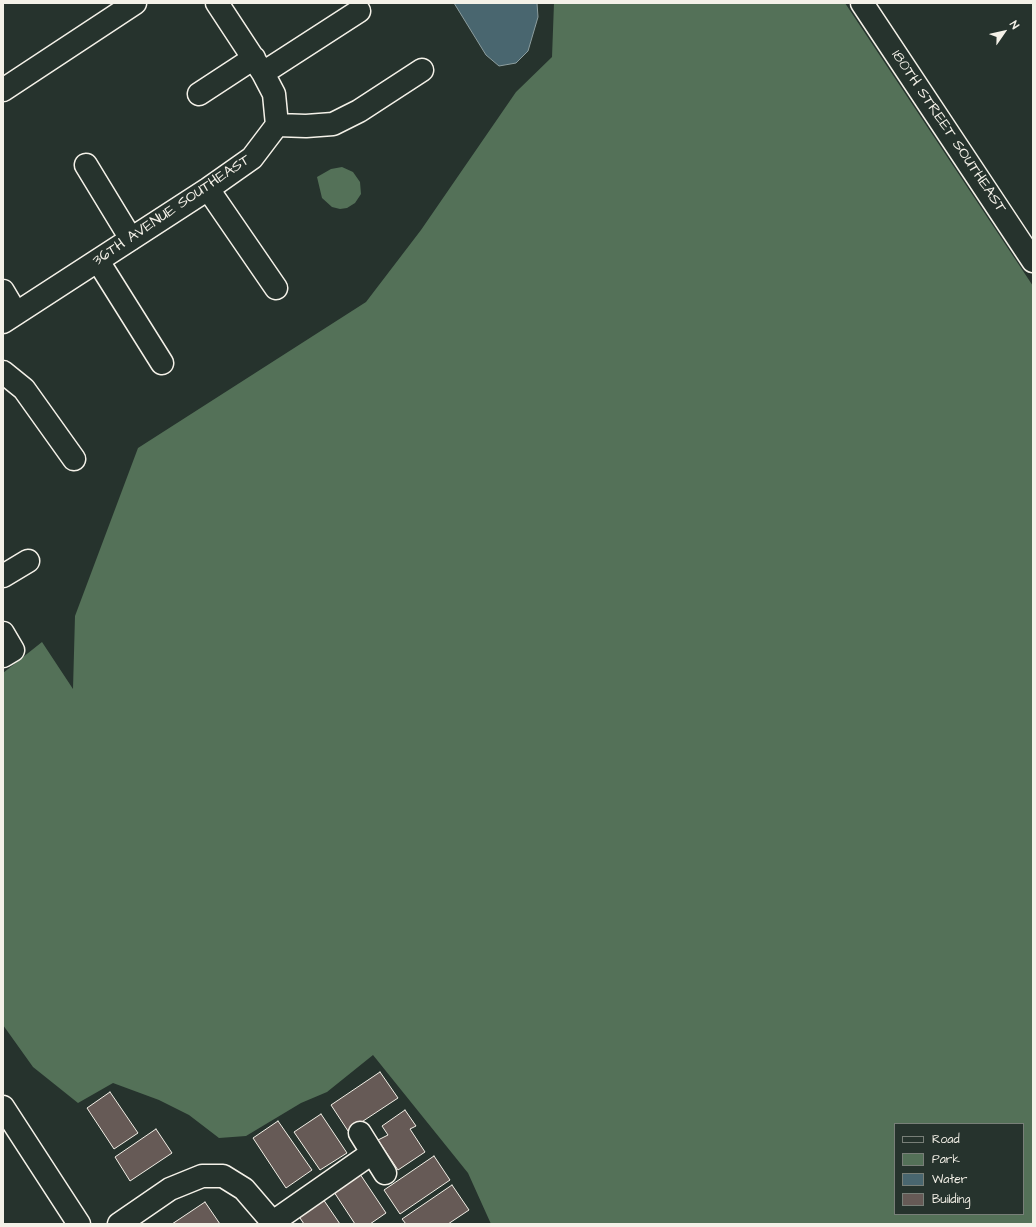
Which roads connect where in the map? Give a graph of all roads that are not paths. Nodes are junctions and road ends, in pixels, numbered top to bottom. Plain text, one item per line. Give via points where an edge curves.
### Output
1 (135, 3) edge
2 (217, 3) edge
3 (862, 3) edge
4 (359, 11) dead end
5 (258, 66) junction
6 (422, 70) dead end
7 (3, 90) edge
8 (199, 94) dead end
9 (277, 125) junction
10 (86, 165) dead end
11 (208, 189) junction
12 (131, 239) junction
13 (1033, 261) edge
14 (98, 262) junction
15 (276, 288) dead end
16 (3, 291) edge
17 (10, 317) edge
18 (162, 363) dead end
19 (3, 372) edge
20 (74, 459) dead end
21 (28, 561) dead end
22 (3, 576) edge
23 (3, 633) edge
24 (3, 656) edge
25 (3, 1107) edge
26 (360, 1133) dead end
27 (372, 1153) junction
28 (385, 1173) dead end
29 (274, 1223) edge
30 (79, 1224) edge
31 (119, 1224) edge

1 - 7 street
2 - 5 street
3 - 13 street, 180TH STREET SOUTHEAST
4 - 5 street
5 - 8 street
5 - 9 street via 274,94
6 - 9 street via 359,111 333,124
9 - 11 street, 36TH AVENUE SOUTHEAST via 252,158
10 - 12 street
11 - 12 street, 36TH AVENUE SOUTHEAST
11 - 15 street
12 - 14 street, 36TH AVENUE SOUTHEAST
14 - 17 street, 36TH AVENUE SOUTHEAST
14 - 18 street
16 - 17 street
19 - 20 street via 24,389
21 - 22 street
23 - 24 street via 13,650
25 - 30 street
26 - 27 street
27 - 28 street
27 - 29 street
29 - 31 street via 244,1189 223,1176 202,1176 170,1190

